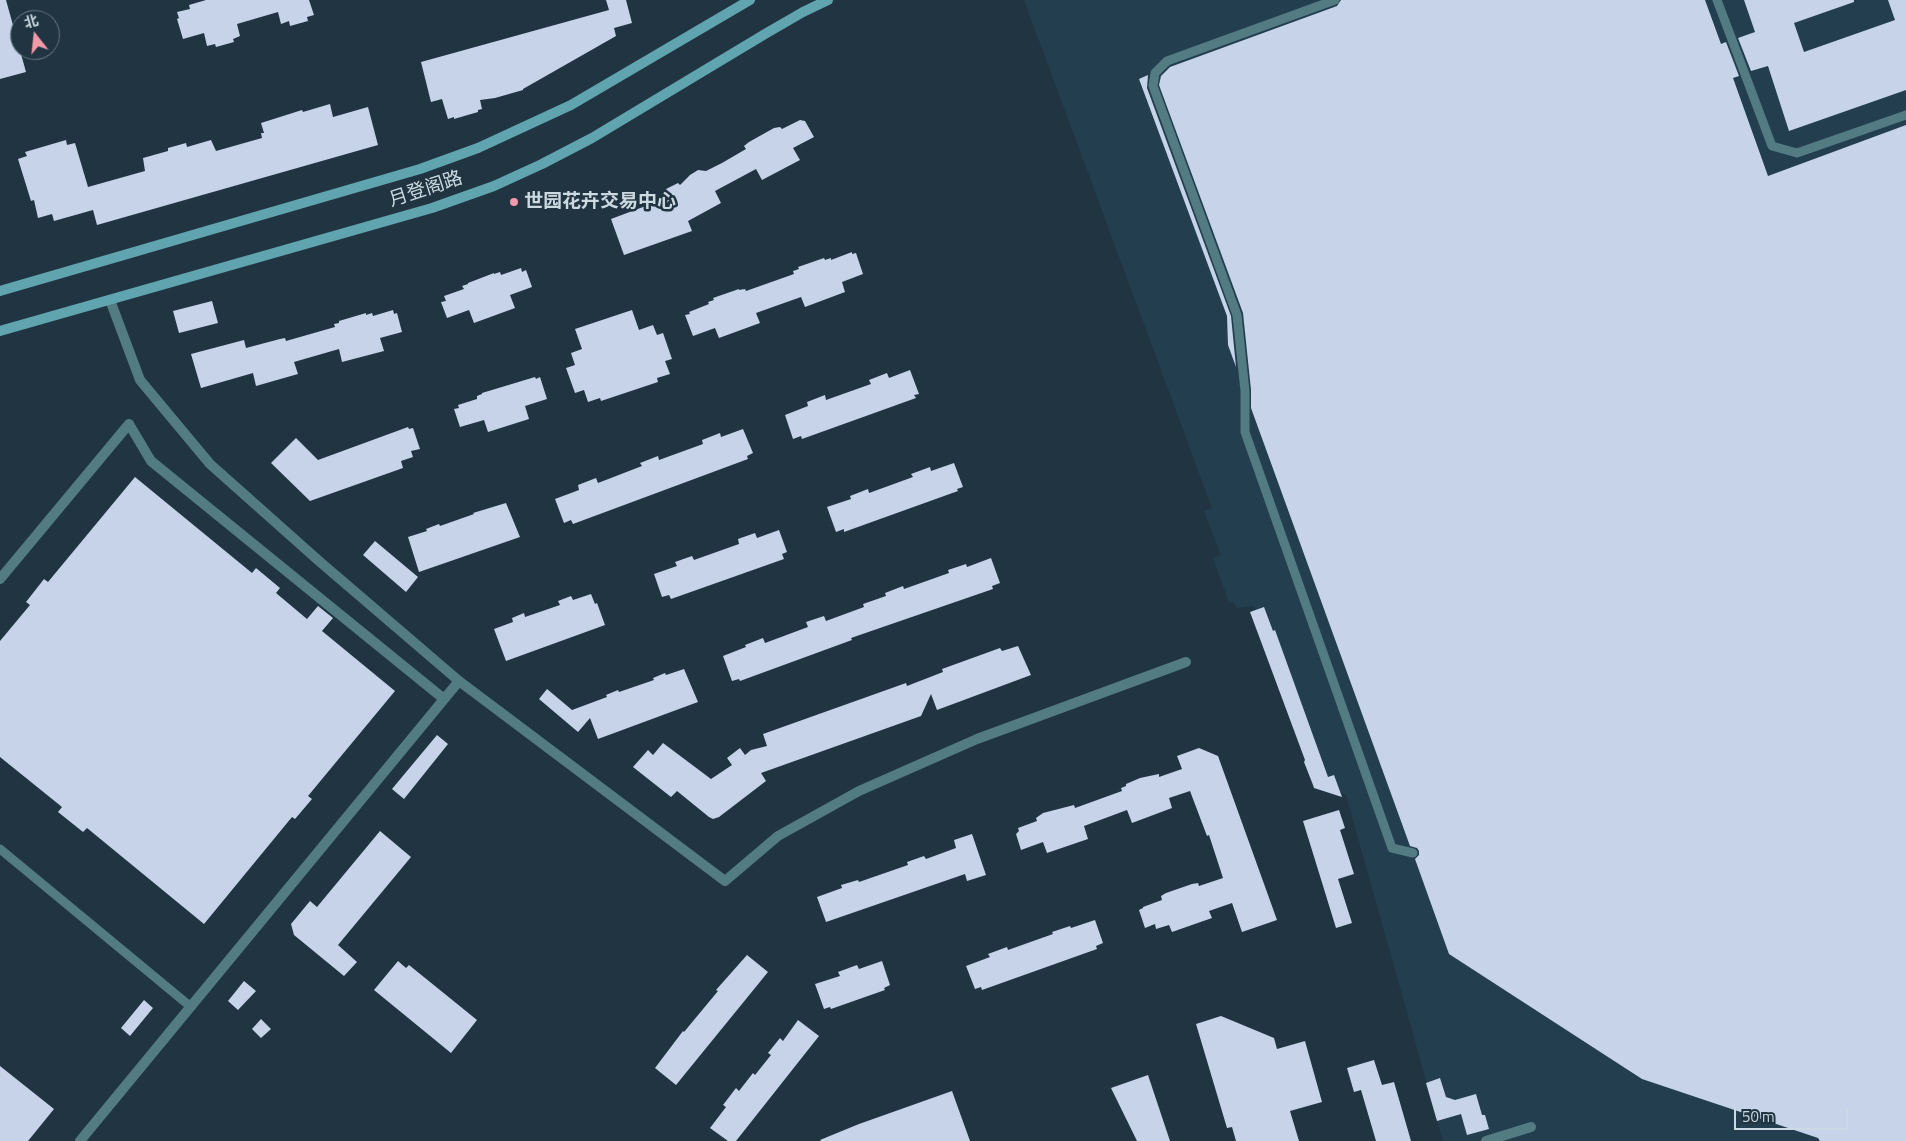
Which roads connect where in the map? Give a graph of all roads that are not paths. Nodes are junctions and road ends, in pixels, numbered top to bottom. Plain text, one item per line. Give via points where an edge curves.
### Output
1 (750, 0) edge
2 (828, 0) edge
3 (1335, 0) edge
4 (1717, 0) edge
5 (1906, 115) edge
6 (0, 290) edge
7 (110, 300) junction
8 (0, 332) edge
9 (0, 580) edge
10 (1186, 662) dead end
11 (459, 681) junction
12 (444, 699) junction
13 (0, 848) edge
14 (1413, 853) dead end
15 (191, 1007) junction
16 (1531, 1127) dead end
17 (80, 1141) edge
18 (1486, 1141) edge

1 - 6 main road, 月登阁路 via 572,105 478,148 420,169
2 - 7 main road, 月登阁路 via 592,138 494,186 432,208
3 - 14 lane via 1167,60 1155,73 1152,86 1237,315 1245,391 1245,432 1392,848
4 - 5 lane via 1772,146 1797,153
7 - 8 main road, 月登阁路
7 - 11 street via 140,380 210,464
9 - 12 street via 129,424 151,462
10 - 11 street via 976,739 860,791 778,836 725,881
11 - 12 street
12 - 15 street
13 - 15 lane
15 - 17 street
16 - 18 street

